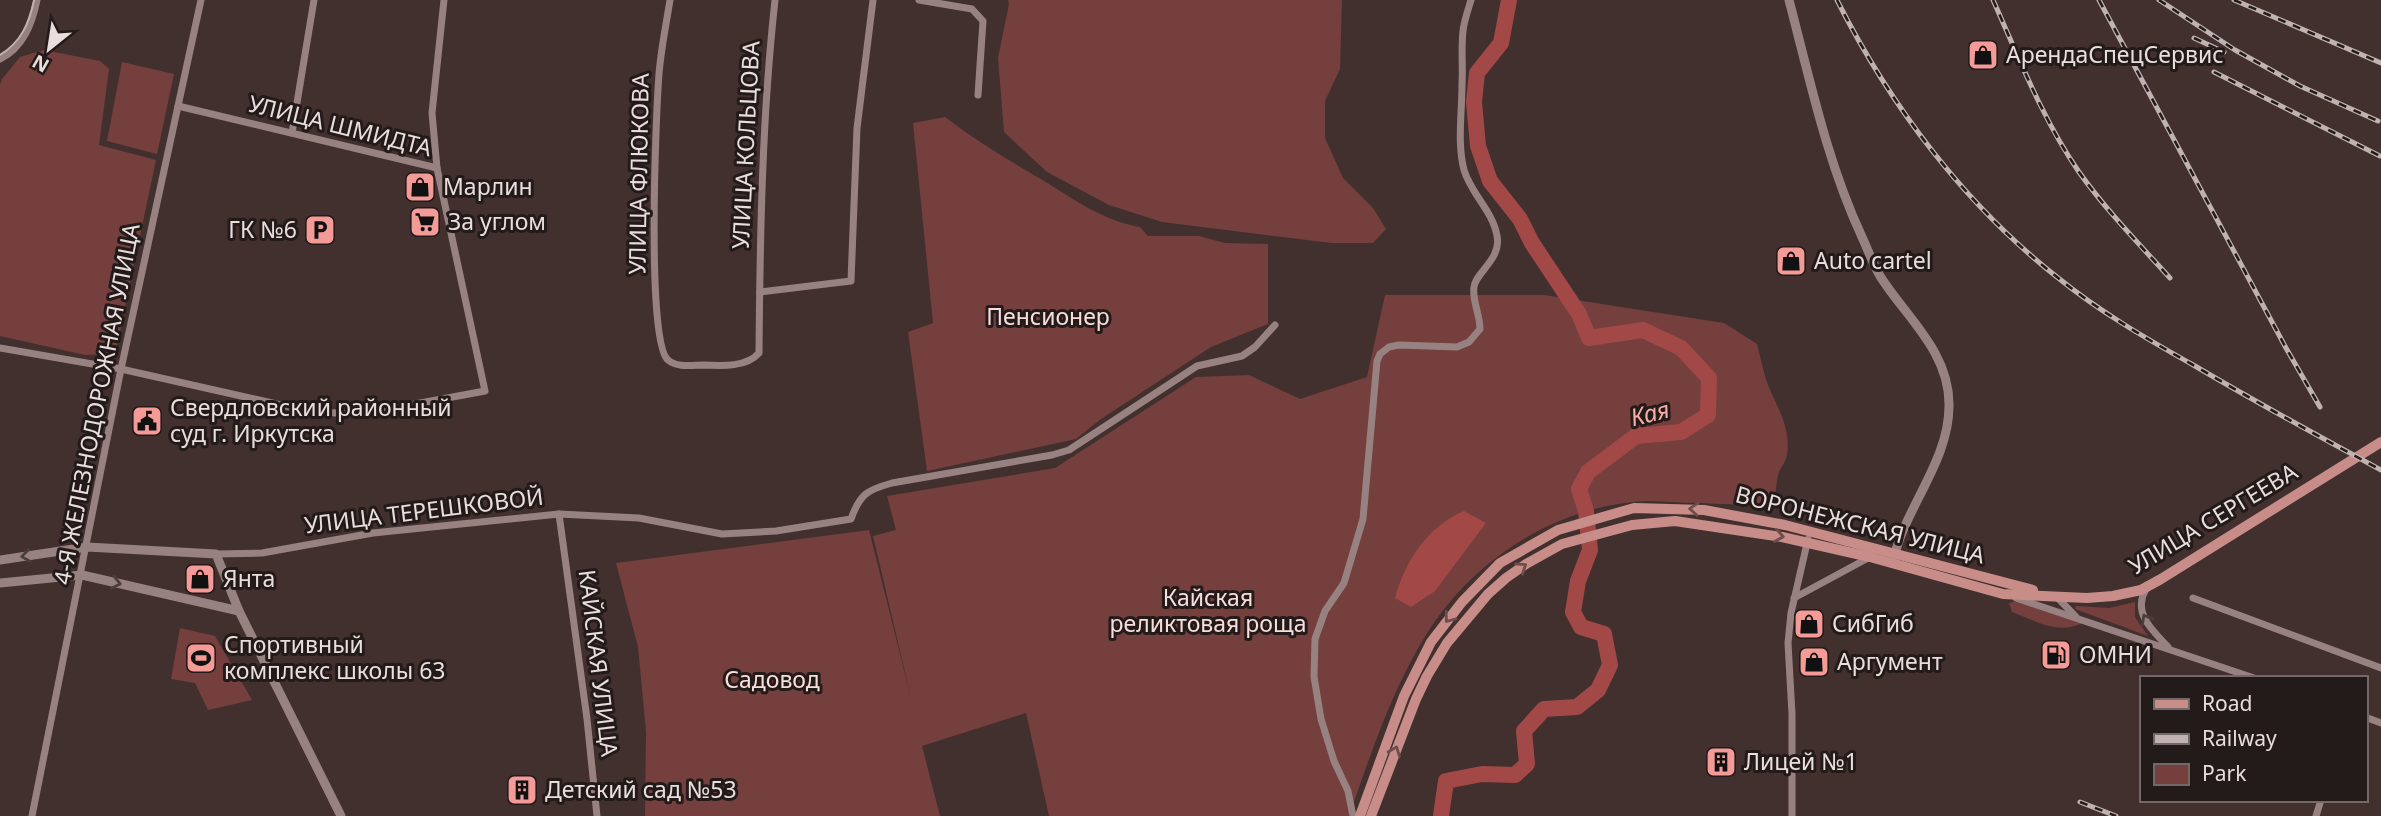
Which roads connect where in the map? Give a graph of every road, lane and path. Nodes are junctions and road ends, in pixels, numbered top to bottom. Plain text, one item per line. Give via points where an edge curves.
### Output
1 (37, 0) edge
2 (201, 0) edge
3 (314, 0) edge
4 (444, 0) edge
5 (670, 0) edge
6 (775, 0) edge
7 (873, 0) edge
8 (919, 0) edge
9 (1471, 0) edge
10 (1789, 0) edge
11 (0, 59) edge
12 (978, 96) dead end
13 (178, 106) junction
14 (292, 133) junction
15 (436, 168) junction
16 (760, 292) junction
17 (1275, 325) dead end
18 (0, 348) edge
19 (662, 350) joint
20 (121, 369) junction
21 (2381, 442) edge
22 (559, 514) junction
23 (1808, 537) junction
24 (87, 547) junction
25 (216, 554) junction
26 (1870, 557) junction
27 (1894, 558) junction
28 (0, 559) edge
29 (82, 575) junction
30 (0, 583) edge
31 (2147, 587) junction
32 (2003, 594) junction
33 (2056, 596) junction
34 (1794, 598) junction
35 (2193, 598) dead end
36 (239, 611) junction
37 (2076, 617) junction
38 (2168, 647) junction
39 (2381, 668) edge
40 (2248, 676) edge
41 (33, 816) edge
42 (341, 816) edge
43 (597, 816) edge
44 (1353, 816) edge
45 (1367, 816) edge
46 (1792, 816) edge

1 - 11 street via 31,23 16,48
2 - 13 street, 4-Я ЖЕЛЕЗНОДОРОЖНАЯ УЛИЦА
3 - 14 street
4 - 15 street via 432,113
5 - 19 street, УЛИЦА ФЛЮКОВА via 659,72 653,185 655,287
6 - 16 street, УЛИЦА КОЛЬЦОВА via 766,85
7 - 16 street via 858,128 851,281
8 - 12 street via 972,9 983,21
9 - 44 street via 1463,30 1464,170 1498,239 1491,264 1473,289 1480,329 1457,347 1399,345 1380,354 1363,519 1344,583 1325,611 1315,639 1314,677 1321,719
10 - 27 street via 1846,204 1880,275 1932,347 1950,400 1947,432
13 - 14 street, УЛИЦА ШМИДТА
13 - 20 street, 4-Я ЖЕЛЕЗНОДОРОЖНАЯ УЛИЦА
14 - 15 street, УЛИЦА ШМИДТА
15 - 20 street, УЛИЦА ШМИДТА via 485,391 361,414 312,412
16 - 19 street, УЛИЦА КОЛЬЦОВА via 759,353 753,360 725,366 680,365 668,360
17 - 22 street, УЛИЦА ТЕРЕШКОВОЙ via 1242,356 1197,366 1069,450 892,482 861,497 851,519 722,534 639,518
18 - 20 street
20 - 24 street, 4-Я ЖЕЛЕЗНОДОРОЖНАЯ УЛИЦА
21 - 31 main road, УЛИЦА СЕРГЕЕВА
22 - 25 street, УЛИЦА ТЕРЕШКОВОЙ via 373,533 262,553
22 - 43 street, КАЙСКАЯ УЛИЦА
23 - 26 main road, ВОРОНЕЖСКАЯ УЛИЦА
23 - 27 main road, ВОРОНЕЖСКАЯ УЛИЦА
23 - 34 street
45 -> 23 main road, ВОРОНЕЖСКАЯ УЛИЦА via 1426,676 1488,594 1526,564 1562,544 1632,524 1675,521
23 -> 45 main road, ВОРОНЕЖСКАЯ УЛИЦА via 1744,516 1634,508 1558,530 1500,563 1432,642 1404,696
24 - 25 street, УЛИЦА ТЕРЕШКОВОЙ
24 -> 28 street, УЛИЦА ТЕРЕШКОВОЙ
24 - 29 street, 4-Я ЖЕЛЕЗНОДОРОЖНАЯ УЛИЦА
25 - 36 street
26 - 27 main road, ВОРОНЕЖСКАЯ УЛИЦА
26 - 34 street
27 - 32 main road, ВОРОНЕЖСКАЯ УЛИЦА
27 - 33 main road, ВОРОНЕЖСКАЯ УЛИЦА
29 - 30 street
29 -> 36 street
29 - 41 street, 4-Я ЖЕЛЕЗНОДОРОЖНАЯ УЛИЦА
31 - 33 main road, УЛИЦА СЕРГЕЕВА via 2113,596
38 -> 31 street via 2147,624 2140,608
32 - 33 main road, ВОРОНЕЖСКАЯ УЛИЦА
32 - 37 street
33 - 37 street
34 - 46 street via 1788,643
35 - 39 street
36 - 42 street
37 - 38 street
38 - 40 street

